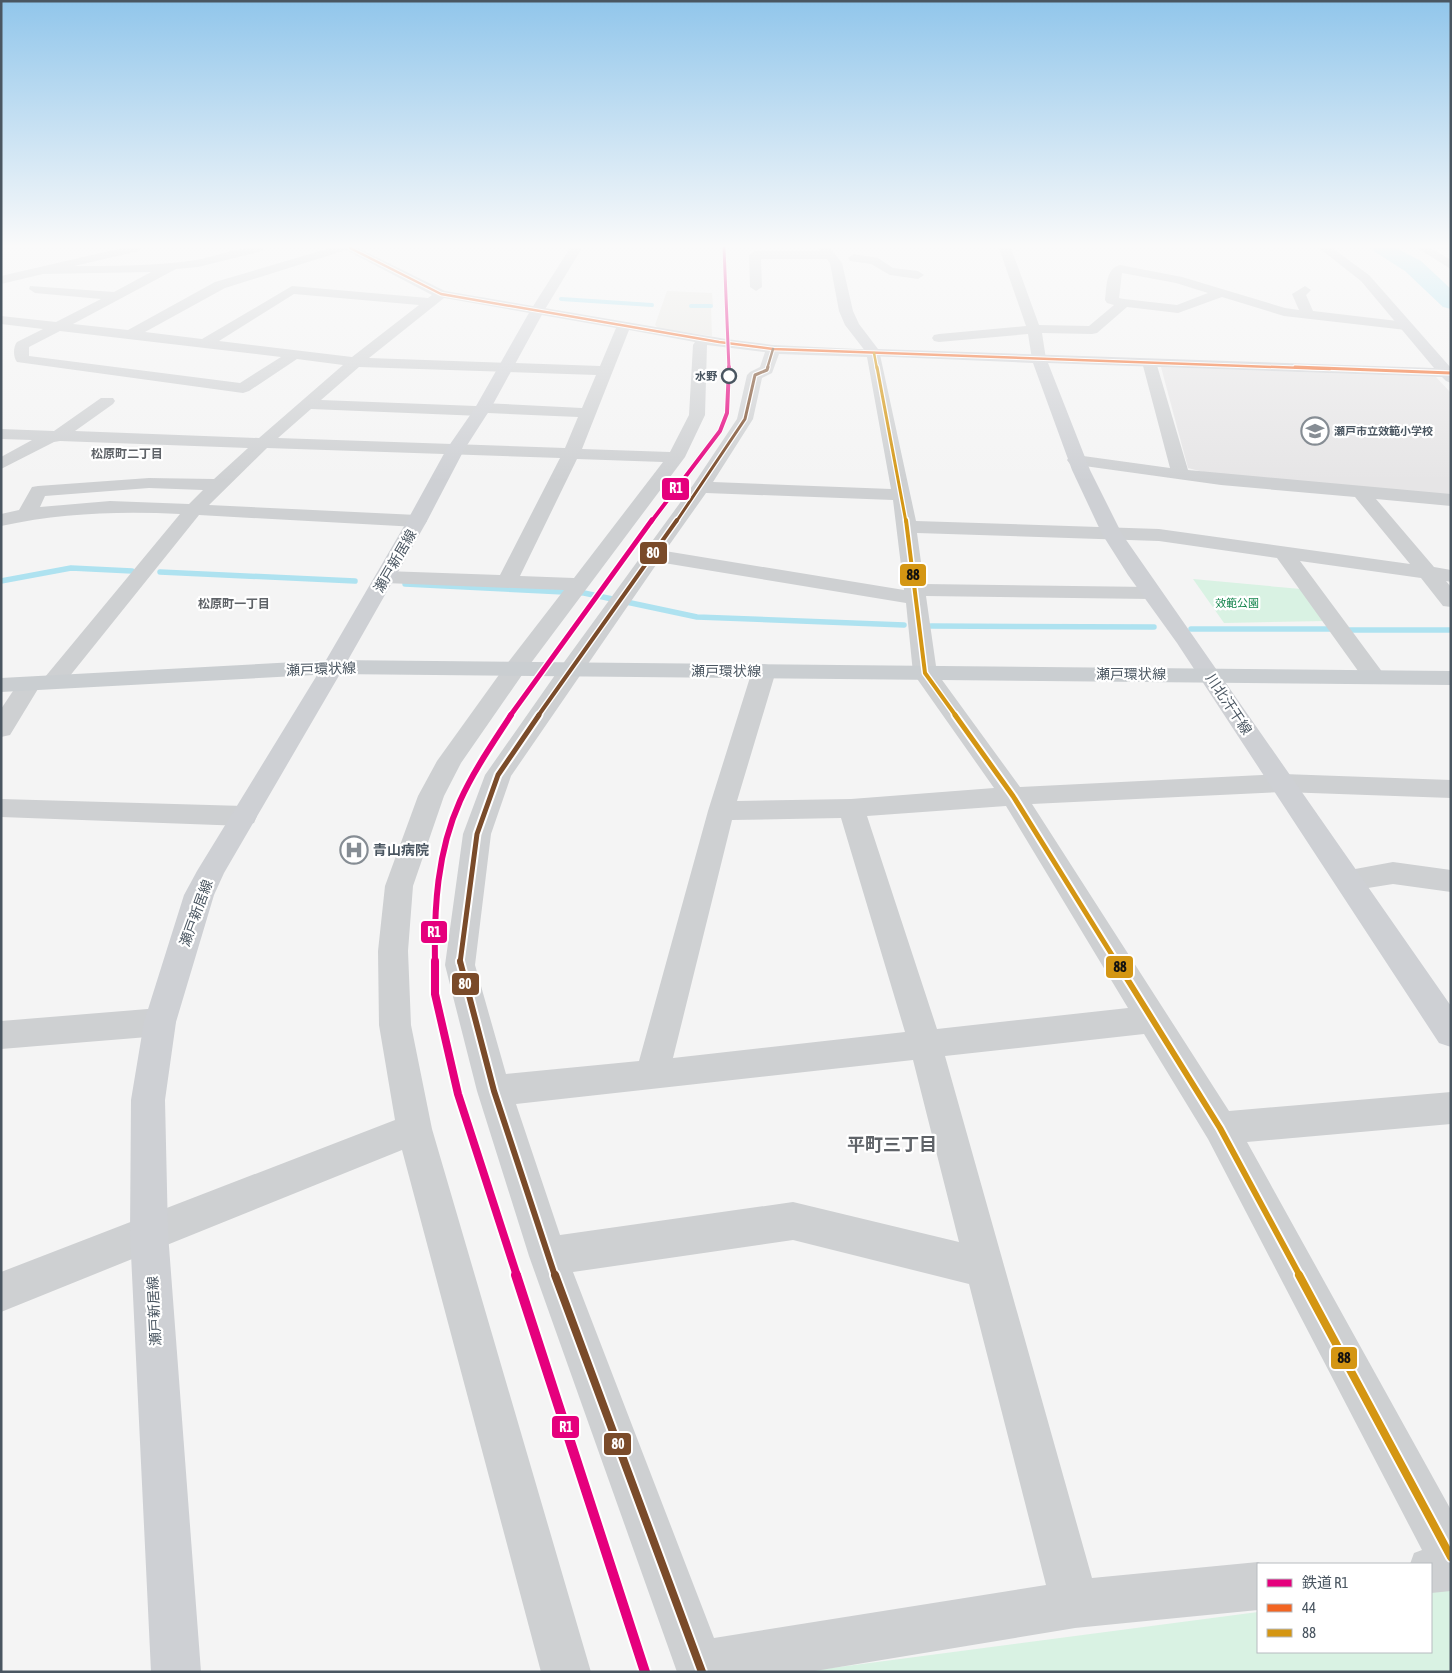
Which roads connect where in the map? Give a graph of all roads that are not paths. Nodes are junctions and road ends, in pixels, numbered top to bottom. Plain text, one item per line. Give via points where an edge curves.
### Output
1 (62, 326) joint
2 (145, 326) edge
3 (233, 326) edge
4 (399, 326) edge
5 (528, 326) edge
6 (624, 326) edge
7 (631, 326) edge
8 (853, 326) edge
9 (1033, 326) edge
10 (1097, 326) edge
11 (1406, 326) edge
12 (1034, 329) junction
13 (130, 334) junction
14 (705, 338) junction
15 (939, 338) dead end
16 (205, 343) junction
17 (773, 349) junction
18 (874, 353) junction
19 (294, 355) junction
20 (1039, 359) junction
21 (355, 362) junction
22 (1149, 362) junction
23 (505, 367) junction
24 (605, 371) junction
25 (1449, 374) edge
26 (107, 400) dead end
27 (307, 404) junction
28 (482, 409) junction
29 (588, 412) junction
30 (1, 434) edge
31 (53, 437) junction
32 (262, 443) junction
33 (456, 450) junction
34 (571, 454) junction
35 (676, 457) junction
36 (1076, 460) junction
37 (1, 464) edge
38 (1180, 473) junction
39 (219, 485) junction
40 (701, 487) junction
41 (1361, 492) junction
42 (900, 495) junction
43 (1451, 500) edge
44 (194, 509) junction
45 (27, 514) junction
46 (1, 520) edge
47 (417, 521) junction
48 (907, 527) junction
49 (1111, 533) junction
50 (1285, 554) junction
51 (654, 555) junction
52 (1430, 573) junction
53 (1451, 576) edge
54 (506, 582) junction
55 (381, 584) junction
56 (574, 592) junction
57 (1150, 593) junction
58 (915, 594) junction
59 (1451, 601) edge
60 (333, 667) junction
61 (514, 670) junction
62 (570, 670) junction
63 (764, 671) junction
64 (925, 673) junction
65 (1209, 675) junction
66 (1374, 677) junction
67 (1451, 678) edge
68 (53, 682) junction
69 (1, 684) edge
70 (29, 684) junction
71 (1, 729) edge
72 (1283, 783) junction
73 (1451, 789) edge
74 (1013, 796) junction
75 (1, 808) edge
76 (851, 808) junction
77 (722, 811) junction
78 (244, 816) junction
79 (1349, 880) junction
80 (1451, 881) edge
81 (1153, 1019) junction
82 (160, 1022) junction
83 (1451, 1033) edge
84 (1, 1035) edge
85 (925, 1044) junction
86 (652, 1075) junction
87 (494, 1090) junction
88 (1451, 1108) edge
89 (1220, 1128) junction
90 (414, 1129) junction
91 (149, 1233) junction
92 (548, 1256) junction
93 (985, 1268) junction
94 (1, 1292) edge
95 (1451, 1557) edge
96 (1451, 1568) edge
97 (1432, 1570) edge
98 (1257, 1586) edge
99 (1075, 1604) junction
100 (701, 1668) edge
101 (176, 1672) edge
102 (566, 1672) edge

1 - 13 street
1 - 19 street via 22,345 22,359 243,388
2 - 13 street
3 - 16 street
4 - 21 street
5 - 23 street, 瀬戸新居線
6 - 24 street
7 - 14 street
8 - 18 street
9 - 12 street
10 - 12 street via 1092,330
11 - 25 street
12 - 15 street
12 - 20 street
13 - 16 street
14 - 17 street
14 - 35 street via 700,345 697,415
16 - 19 street
17 - 18 street
17 - 40 street via 767,370 755,375 745,419
18 - 20 street
18 - 42 street
19 - 21 street
20 - 22 street
20 - 36 street, 川北汗干線
21 - 23 street
21 - 27 street
22 - 25 street
22 - 38 street
23 - 24 street
23 - 28 street, 瀬戸新居線
24 - 29 street
26 - 31 street
27 - 28 street
27 - 32 street
28 - 29 street
28 - 33 street, 瀬戸新居線
29 - 34 street
30 - 31 street
31 - 32 street
31 - 37 street
32 - 33 street
32 - 39 street
33 - 34 street
33 - 47 street, 瀬戸新居線
34 - 35 street
34 - 54 street
35 - 56 street
36 - 38 street
36 - 49 street, 川北汗干線
38 - 41 street via 1221,480
39 - 44 street
39 - 45 street via 149,483 38,491
40 - 42 street
40 - 51 street
41 - 43 street
41 - 52 street
42 - 48 street
44 - 45 street via 84,506
44 - 47 street
44 - 68 street
45 - 46 street
47 - 55 street, 瀬戸新居線
48 - 49 street
48 - 58 street
49 - 50 street via 1159,535
49 - 57 street, 川北汗干線
50 - 52 street
50 - 66 street
51 - 58 street
51 - 62 street
52 - 53 street
52 - 59 street
54 - 55 street
54 - 56 street
55 - 56 street
55 - 60 street, 瀬戸新居線
56 - 61 street
57 - 58 street
57 - 65 street, 川北汗干線
58 - 64 street
60 - 61 main road, 瀬戸環状線
60 - 68 main road, 瀬戸環状線
60 - 78 street, 瀬戸新居線
61 - 62 main road, 瀬戸環状線
61 - 90 street via 450,761 431,796 399,886 393,951 395,1025
62 - 63 main road, 瀬戸環状線
62 - 87 street via 498,775 477,834 460,965
63 - 64 main road, 瀬戸環状線
63 - 77 street
64 - 65 main road, 瀬戸環状線
64 - 74 street
65 - 66 main road, 瀬戸環状線
65 - 72 street, 川北汗干線
66 - 67 main road, 瀬戸環状線
68 - 70 main road, 瀬戸環状線
69 - 70 main road, 瀬戸環状線
70 - 71 street
72 - 73 street
72 - 74 street
72 - 79 street, 川北汗干線
74 - 76 street
74 - 81 street
75 - 78 street
76 - 77 street
76 - 85 street
77 - 86 street
78 - 82 street, 瀬戸新居線 via 199,895
79 - 80 street via 1393,873
79 - 83 street, 川北汗干線
81 - 85 street
81 - 89 street
82 - 84 street
82 - 91 street, 瀬戸新居線 via 148,1100
85 - 86 street
85 - 93 street
86 - 87 street
87 - 92 street
88 - 89 street
89 - 95 street
90 - 91 street
90 - 102 street
91 - 94 street
91 - 101 street, 瀬戸新居線
92 - 93 street via 793,1221
92 - 100 street
93 - 99 street
96 - 97 street
98 - 99 street
99 - 100 street

